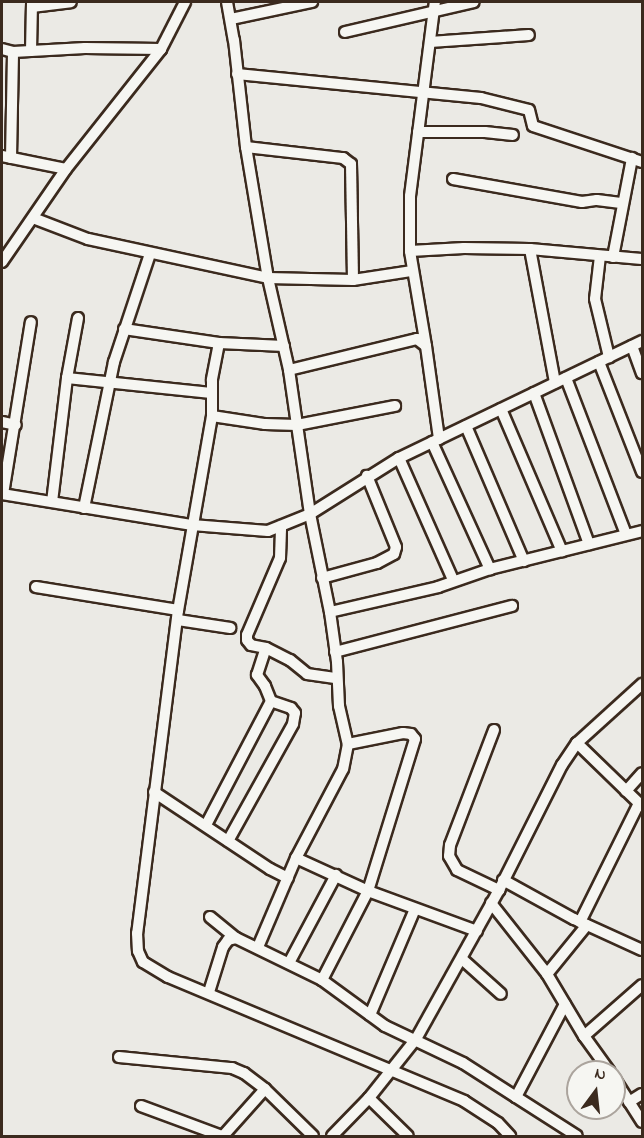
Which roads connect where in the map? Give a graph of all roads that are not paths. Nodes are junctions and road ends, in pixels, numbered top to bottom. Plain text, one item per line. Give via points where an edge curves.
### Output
1 (70, 2) edge
2 (185, 2) edge
3 (227, 2) edge
4 (312, 2) edge
5 (474, 2) edge
6 (32, 4) edge
7 (435, 6) edge
8 (231, 19) junction
9 (345, 32) dead end
10 (529, 35) dead end
11 (430, 42) junction
12 (161, 49) junction
13 (7, 50) edge
14 (31, 51) junction
15 (237, 74) junction
16 (422, 91) junction
17 (418, 132) junction
18 (513, 135) dead end
19 (246, 147) junction
20 (6, 157) edge
21 (637, 160) edge
22 (66, 169) junction
23 (453, 179) dead end
24 (623, 203) junction
25 (33, 218) junction
26 (2, 243) edge
27 (13, 246) junction
28 (530, 249) junction
29 (410, 251) junction
30 (150, 254) junction
31 (600, 256) junction
32 (613, 257) junction
33 (642, 258) edge
34 (2, 262) edge
35 (412, 270) junction
36 (268, 278) junction
37 (353, 280) junction
38 (78, 318) dead end
39 (31, 322) dead end
40 (124, 329) junction
41 (219, 343) junction
42 (637, 343) edge
43 (284, 346) junction
44 (426, 346) junction
45 (604, 359) junction
46 (289, 370) junction
47 (642, 373) edge
48 (67, 378) junction
49 (560, 380) junction
50 (109, 382) junction
51 (211, 393) junction
52 (534, 393) junction
53 (395, 406) dead end
54 (501, 409) junction
55 (212, 416) junction
56 (2, 422) edge
57 (16, 425) junction
58 (297, 425) junction
59 (465, 426) junction
60 (436, 441) junction
61 (399, 458) junction
62 (642, 472) edge
63 (367, 476) junction
64 (2, 494) edge
65 (51, 502) junction
66 (84, 508) junction
67 (310, 514) junction
68 (192, 525) junction
69 (281, 526) junction
70 (642, 531) edge
71 (626, 534) junction
72 (589, 544) junction
73 (561, 551) junction
74 (524, 561) junction
75 (490, 569) junction
76 (322, 578) junction
77 (453, 580) junction
78 (36, 587) dead end
79 (512, 606) dead end
80 (330, 612) junction
81 (178, 615) junction
82 (230, 628) dead end
83 (266, 648) junction
84 (335, 652) junction
85 (337, 678) junction
86 (642, 684) edge
87 (271, 701) junction
88 (494, 730) dead end
89 (577, 743) junction
90 (348, 744) junction
91 (642, 773) edge
92 (626, 791) junction
93 (154, 792) junction
94 (641, 805) edge
95 (206, 825) junction
96 (228, 841) junction
97 (296, 858) junction
98 (336, 875) junction
99 (288, 878) junction
100 (501, 885) junction
101 (368, 891) junction
102 (491, 903) junction
103 (416, 909) junction
104 (210, 917) dead end
105 (584, 923) junction
106 (477, 931) junction
107 (236, 938) junction
108 (258, 947) junction
109 (642, 950) edge
110 (462, 959) junction
111 (289, 963) junction
112 (547, 974) junction
113 (322, 980) junction
114 (642, 985) edge
115 (208, 993) junction
116 (501, 994) dead end
117 (565, 1004) junction
118 (370, 1015) junction
119 (584, 1036) junction
120 (416, 1040) junction
121 (119, 1057) dead end
122 (601, 1060) edge
123 (393, 1069) junction
124 (265, 1089) junction
125 (642, 1094) edge
126 (516, 1097) junction
127 (626, 1097) edge
128 (369, 1098) junction
129 (629, 1102) junction
130 (141, 1106) dead end
131 (642, 1122) edge
132 (222, 1137) edge
133 (313, 1137) edge
134 (332, 1137) edge
135 (408, 1137) edge
136 (510, 1137) edge
137 (577, 1137) edge

1 - 6 street
2 - 12 street
3 - 8 street
4 - 8 street
5 - 7 street
6 - 14 street
7 - 9 street
7 - 11 street
8 - 15 street
10 - 11 street
11 - 16 street
12 - 14 street
12 - 22 street
13 - 14 street
13 - 20 street
15 - 16 street
15 - 19 street
16 - 17 street
16 - 21 street via 481,98 529,110 533,126
17 - 18 street
17 - 29 street via 410,196
19 - 36 street
19 - 37 street via 343,158 351,164
20 - 22 street
21 - 24 street
22 - 25 street
23 - 24 street via 582,202
24 - 32 street
25 - 27 street
25 - 30 street via 88,239
26 - 27 street
27 - 34 street
28 - 29 street
28 - 31 street
28 - 49 street
29 - 35 street
30 - 36 street
30 - 40 street
31 - 32 street
31 - 45 street via 595,299
32 - 33 street
35 - 37 street
35 - 44 street
36 - 37 street
36 - 43 street
38 - 48 street
39 - 57 street
40 - 41 street
40 - 50 street
41 - 43 street
41 - 51 street
42 - 45 street
42 - 47 street
43 - 46 street
44 - 46 street via 417,339
44 - 60 street
45 - 49 street
45 - 62 street
46 - 58 street
48 - 50 street
48 - 65 street
49 - 52 street
49 - 71 street
50 - 51 street
50 - 66 street
51 - 55 street
52 - 54 street
52 - 72 street
53 - 58 street
54 - 59 street
54 - 73 street
55 - 58 street
55 - 68 street
56 - 57 street
57 - 64 street
58 - 67 street
59 - 60 street
59 - 74 street
60 - 61 street
60 - 75 street
61 - 63 street
61 - 77 street
63 - 67 street
63 - 76 street via 396,547 393,554 377,563
64 - 65 street
65 - 66 street
66 - 68 street
67 - 69 street
67 - 76 street
68 - 69 street via 254,531
68 - 81 street
69 - 83 street via 280,558 247,635 251,645
70 - 71 street
71 - 72 street
72 - 73 street
73 - 74 street
74 - 75 street
75 - 77 street
76 - 80 street
77 - 80 street
78 - 81 street
79 - 84 street
80 - 84 street
81 - 82 street
81 - 93 street
83 - 85 street via 307,674
83 - 87 street via 257,675
84 - 85 street
85 - 90 street
86 - 89 street
87 - 95 street
87 - 96 street via 295,712 293,724
88 - 100 street via 449,856 457,870
89 - 92 street
89 - 100 street
90 - 97 street via 343,769
90 - 101 street via 403,733 415,739
91 - 92 street
92 - 94 street
93 - 95 street
93 - 115 street via 138,951 143,962 168,977
94 - 105 street
95 - 96 street
96 - 99 street
97 - 98 street
97 - 99 street
98 - 101 street
98 - 111 street
99 - 108 street
100 - 102 street
100 - 105 street
101 - 103 street
101 - 113 street
102 - 106 street
102 - 112 street
103 - 106 street
103 - 118 street
104 - 107 street
105 - 109 street
105 - 112 street
106 - 110 street
107 - 108 street
107 - 115 street via 223,947
108 - 111 street
110 - 116 street
110 - 120 street
111 - 113 street
112 - 117 street
113 - 118 street
114 - 119 street
115 - 123 street via 304,1036
117 - 119 street
117 - 126 street
118 - 120 street
119 - 122 street
120 - 123 street
120 - 126 street via 463,1063
121 - 124 street via 232,1068
123 - 128 street
123 - 136 street via 464,1101 498,1122
124 - 132 street
124 - 133 street
125 - 129 street
126 - 137 street
127 - 129 street
128 - 134 street
128 - 135 street
129 - 131 street
130 - 132 street

